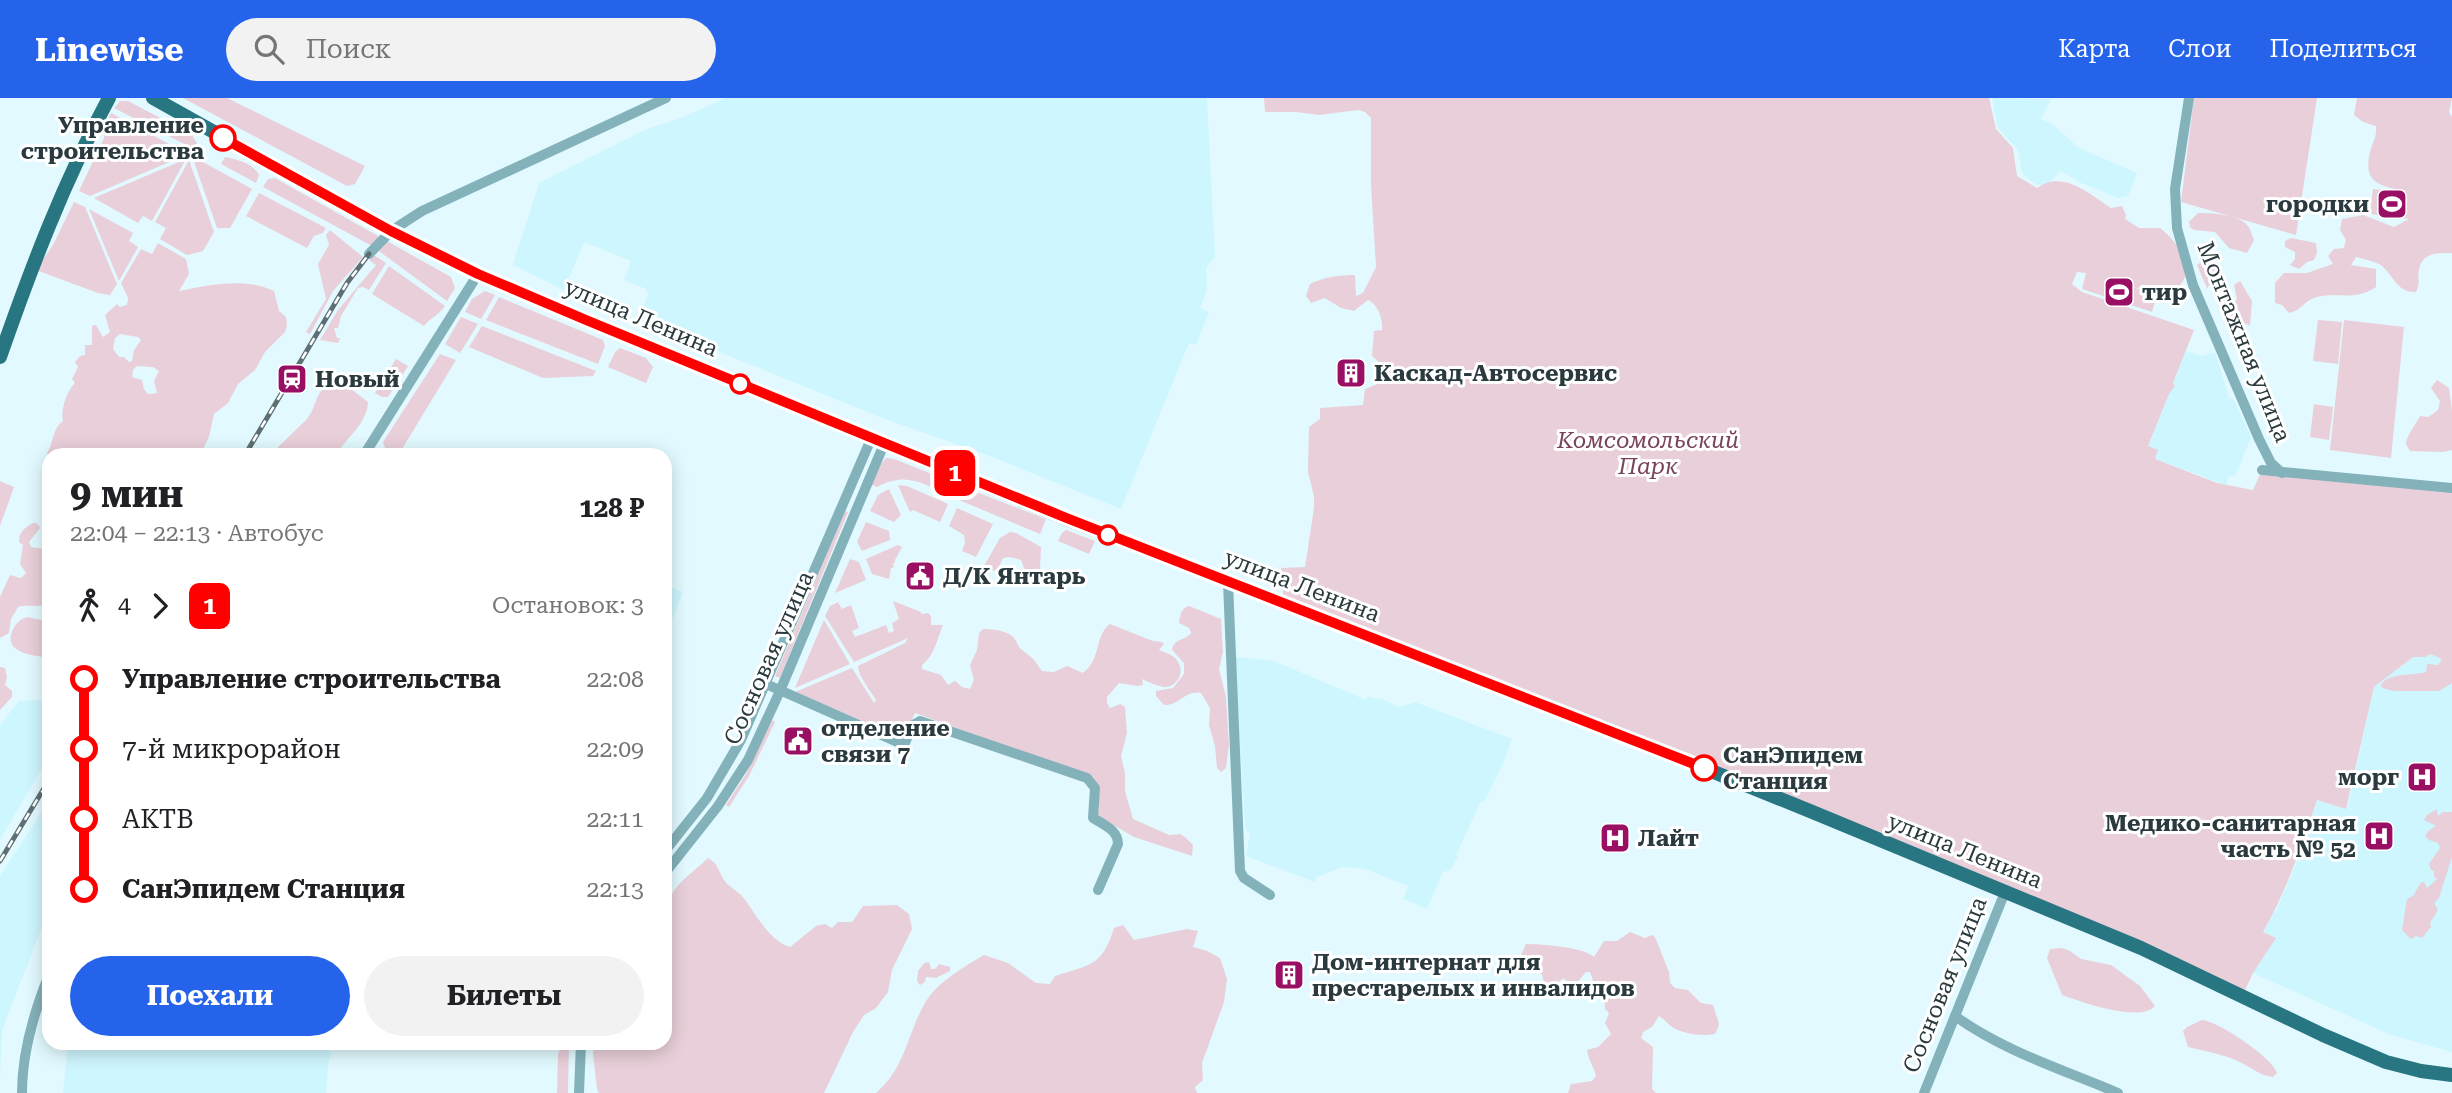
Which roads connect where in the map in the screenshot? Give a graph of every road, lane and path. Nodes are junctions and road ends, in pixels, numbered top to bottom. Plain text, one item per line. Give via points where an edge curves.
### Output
1 (109, 98) edge
2 (153, 98) edge
3 (666, 98) edge
4 (2189, 98) edge
5 (391, 231) junction
6 (369, 254) dead end
7 (478, 274) junction
8 (0, 357) edge
9 (877, 442) junction
10 (368, 448) edge
11 (2262, 470) dead end
12 (2282, 472) junction
13 (2452, 488) edge
14 (1228, 583) junction
15 (766, 684) junction
16 (780, 691) junction
17 (672, 842) edge
18 (672, 864) edge
19 (1098, 890) dead end
20 (2005, 892) junction
21 (1270, 895) dead end
22 (42, 996) edge
23 (1955, 1016) junction
24 (582, 1050) edge
25 (2452, 1075) edge
26 (23, 1093) edge
27 (579, 1093) edge
28 (1924, 1093) edge
29 (2118, 1093) edge

1 - 8 main road via 48,226
2 - 5 main road, улица Ленина
3 - 5 street via 429,208
4 - 12 street, Монтажная улица via 2175,188 2182,247 2193,285 2259,439 2271,463
5 - 6 street
5 - 7 main road, улица Ленина
7 - 9 main road, улица Ленина
7 - 10 street
9 - 14 main road, улица Ленина
9 - 15 street, Сосновая улица
9 - 16 street, Сосновая улица
11 - 12 street
12 - 13 street
14 - 20 main road, улица Ленина via 1613,731
14 - 21 street via 1240,871
15 - 16 street
15 - 17 street, Сосновая улица via 722,775
16 - 18 street, Сосновая улица via 734,782
16 - 19 street via 904,745 913,725 920,721 1087,778 1095,788 1093,818 1118,837
20 - 23 street, Сосновая улица
20 - 25 main road, улица Ленина via 2141,948 2386,1062
22 - 26 street via 31,1028
23 - 28 street, Сосновая улица
23 - 29 street via 1997,1042
24 - 27 street

